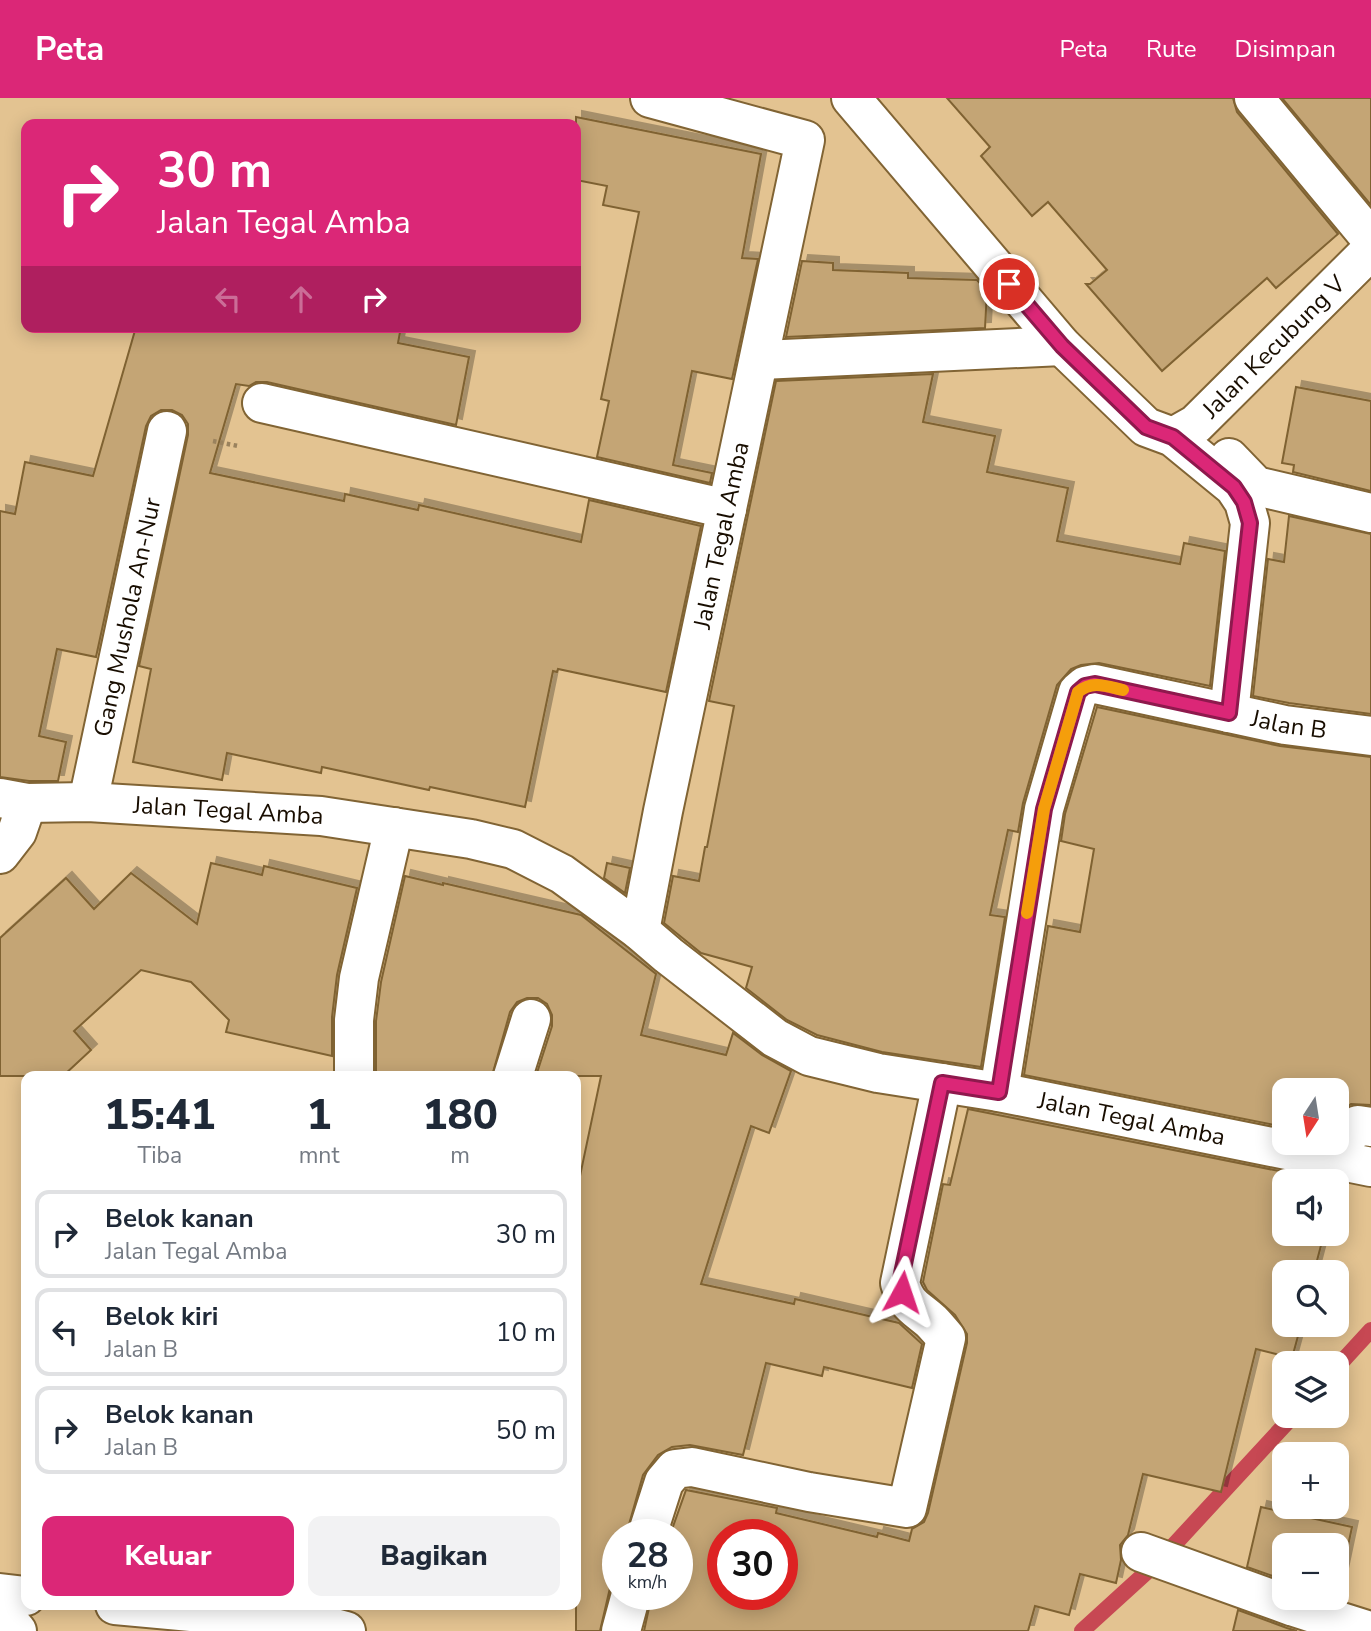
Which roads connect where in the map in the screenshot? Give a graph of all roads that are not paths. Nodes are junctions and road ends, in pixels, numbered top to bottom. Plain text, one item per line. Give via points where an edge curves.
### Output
1 (650, 98) edge
2 (851, 98) edge
3 (1254, 98) edge
4 (1371, 239) edge
5 (1371, 250) edge
6 (1062, 346) junction
7 (760, 360) junction
8 (262, 403) dead end
9 (1184, 430) junction
10 (167, 431) dead end
11 (727, 509) junction
12 (1371, 513) edge
13 (1229, 713) junction
14 (1371, 736) edge
15 (14, 800) edge
16 (88, 802) junction
17 (394, 827) junction
18 (0, 854) edge
19 (640, 930) junction
20 (531, 1018) dead end
21 (354, 1071) edge
22 (515, 1071) edge
23 (942, 1083) junction
24 (999, 1092) junction
25 (1371, 1127) edge
26 (1327, 1158) junction
27 (1371, 1167) edge
28 (652, 1519) edge
29 (1141, 1552) dead end
30 (0, 1594) edge
31 (21, 1596) edge
32 (230, 1610) edge
33 (627, 1610) edge
34 (0, 1611) edge
35 (331, 1620) edge
36 (17, 1631) edge
37 (621, 1631) edge
38 (1370, 1631) edge

1 - 7 street, Jalan Tegal Amba via 805,140
2 - 6 street
3 - 4 street
5 - 9 street, Jalan Kecubung V
6 - 7 street
6 - 9 street via 1146,427
7 - 11 street, Jalan Tegal Amba
8 - 11 street
9 - 12 street via 1256,486
9 - 13 street via 1234,487 1249,513
10 - 16 street, Gang Mushola An-Nur
11 - 19 street, Jalan Tegal Amba
13 - 14 street, Jalan B
13 - 24 street, Jalan B via 1095,684 1078,692 1044,809
15 - 16 street, Jalan Tegal Amba
15 - 18 street via 17,832
16 - 17 street, Jalan Tegal Amba via 321,816
17 - 19 street, Jalan Tegal Amba via 513,849 562,874
17 - 21 street via 359,978
19 - 23 street, Jalan Tegal Amba via 775,1038 809,1056
20 - 22 street
23 - 24 street, Jalan Tegal Amba
23 - 28 street via 900,1283 913,1308 946,1338 907,1508 692,1467 675,1469 664,1482
24 - 26 street, Jalan Tegal Amba
25 - 26 street via 1358,1125
26 - 27 street, Jalan Tegal Amba
29 - 38 street
30 - 31 street
32 - 35 street
33 - 37 street
34 - 36 street

